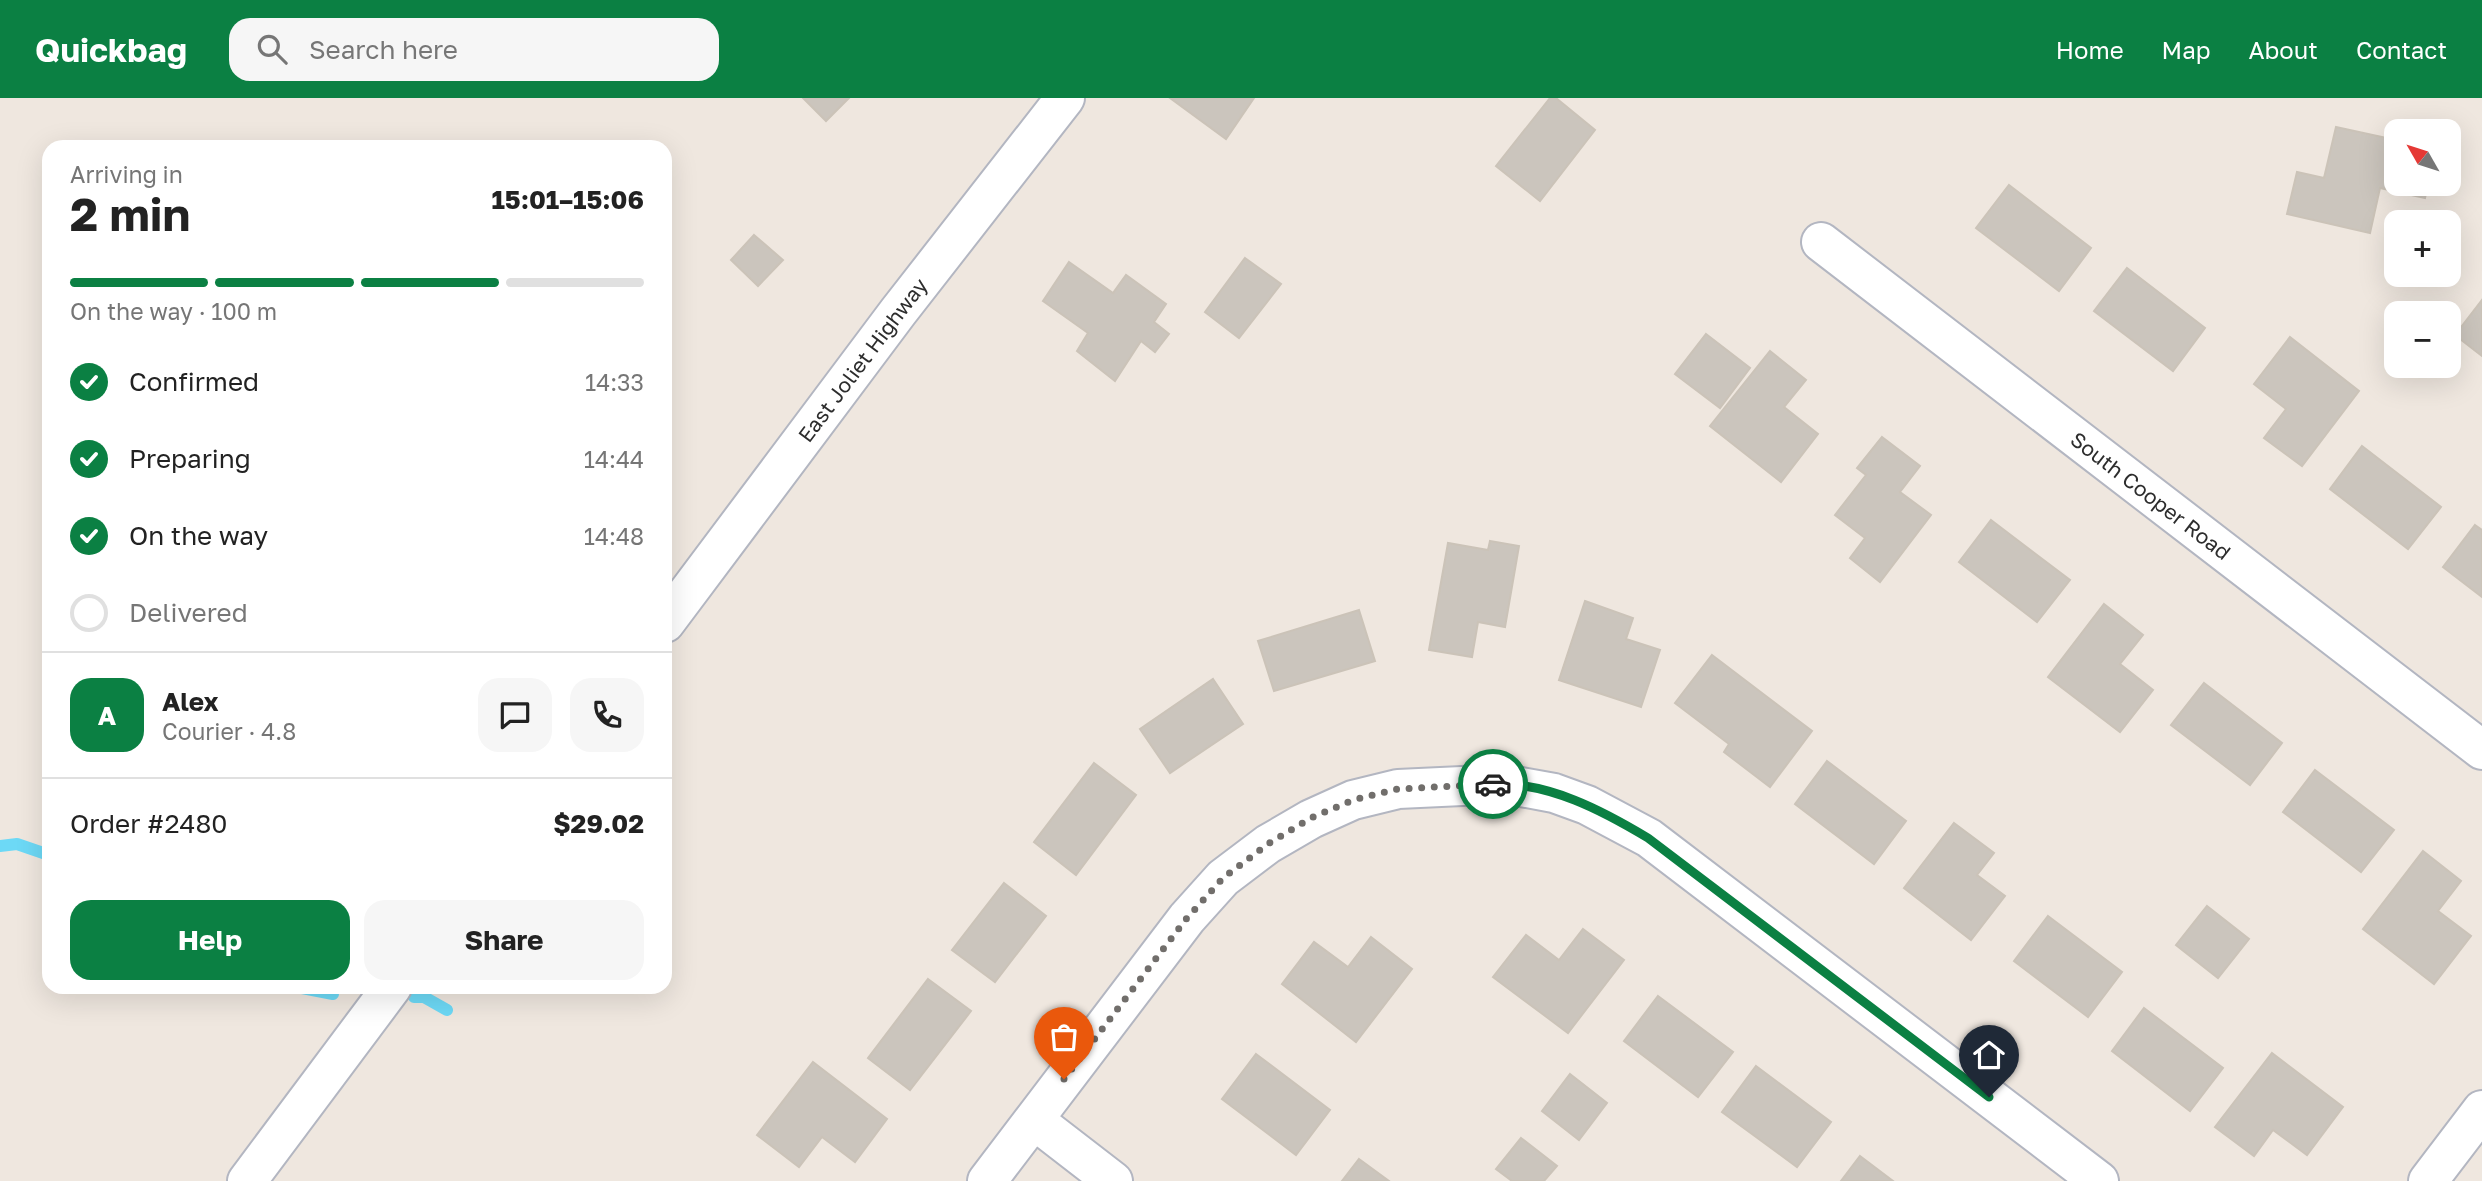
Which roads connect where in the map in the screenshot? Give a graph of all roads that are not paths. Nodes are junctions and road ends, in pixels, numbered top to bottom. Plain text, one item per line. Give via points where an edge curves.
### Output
1 (1065, 98) edge
2 (1821, 242) dead end
3 (672, 614) edge
4 (2482, 750) edge
5 (387, 994) edge
6 (2482, 1110) edge
7 (1034, 1119) junction
8 (247, 1181) edge
9 (987, 1181) edge
10 (1113, 1181) edge
11 (2099, 1181) edge
12 (2428, 1181) edge

1 - 3 street, East Joliet Highway
2 - 4 street, South Cooper Road
5 - 8 street
6 - 12 street
7 - 9 street
7 - 10 street
7 - 11 street via 1187,918 1223,878 1268,844 1353,800 1387,792 1505,784 1587,804 1648,838

